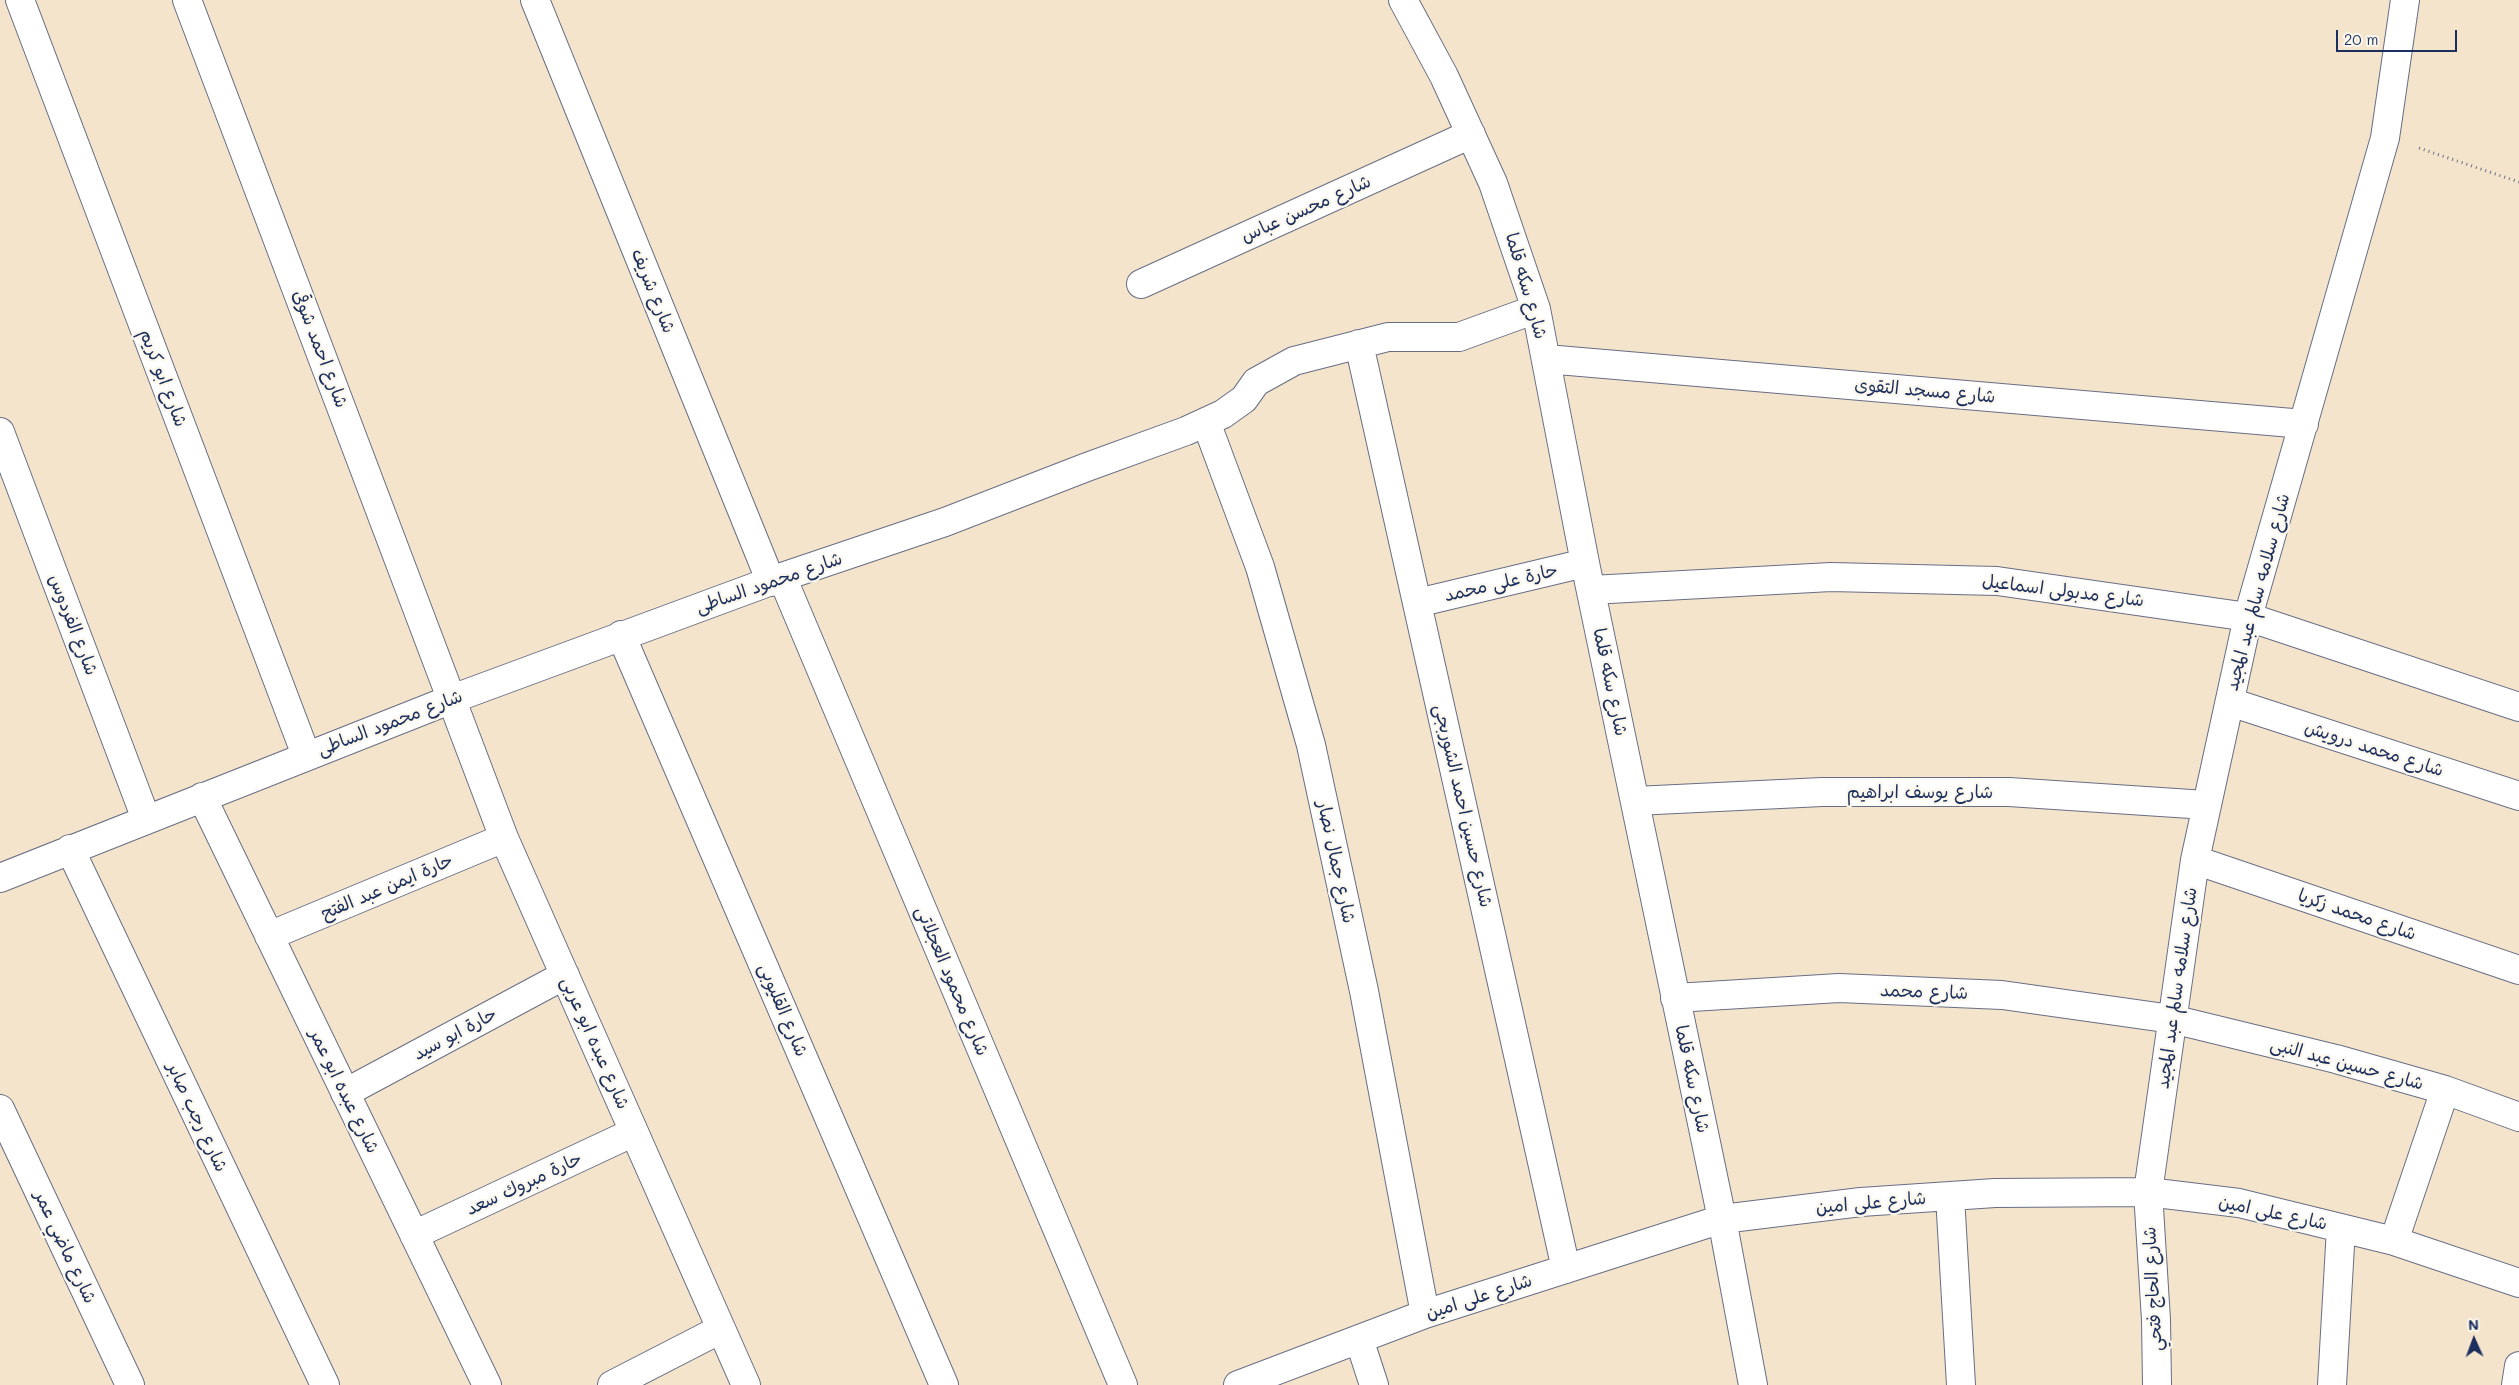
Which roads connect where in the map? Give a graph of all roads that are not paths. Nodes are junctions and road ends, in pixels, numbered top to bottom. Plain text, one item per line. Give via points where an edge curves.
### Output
1 (20, 0) edge
2 (187, 0) edge
3 (535, 0) edge
4 (1403, 0) edge
5 (2405, 0) edge
6 (1471, 134) junction
7 (1141, 284) dead end
8 (1536, 309) junction
9 (1359, 344) junction
10 (1546, 359) junction
11 (1206, 422) junction
12 (2304, 424) junction
13 (0, 432) edge
14 (1585, 563) junction
15 (776, 579) junction
16 (1591, 590) junction
17 (1417, 603) junction
18 (2248, 616) junction
19 (621, 636) junction
20 (452, 699) junction
21 (2230, 702) junction
22 (2519, 707) edge
23 (306, 755) junction
24 (2519, 796) edge
25 (202, 797) junction
26 (1635, 802) junction
27 (2206, 805) junction
28 (146, 819) junction
29 (504, 838) junction
30 (70, 849) junction
31 (2194, 860) junction
32 (0, 878) edge
33 (269, 936) junction
34 (2519, 970) edge
35 (565, 975) junction
36 (1674, 998) junction
37 (2172, 1019) junction
38 (2445, 1090) junction
39 (345, 1093) junction
40 (0, 1109) edge
41 (2519, 1117) edge
42 (634, 1132) junction
43 (2148, 1192) junction
44 (1950, 1196) junction
45 (1722, 1219) junction
46 (2341, 1228) junction
47 (414, 1235) junction
48 (2394, 1241) junction
49 (1566, 1269) junction
50 (2519, 1284) edge
51 (1425, 1314) junction
52 (721, 1329) junction
53 (1359, 1339) junction
54 (2519, 1366) edge
55 (130, 1385) edge
56 (325, 1385) edge
57 (487, 1385) edge
58 (612, 1385) edge
59 (746, 1385) edge
60 (944, 1385) edge
61 (1123, 1385) edge
62 (1238, 1385) edge
63 (1374, 1385) edge
64 (1753, 1385) edge
65 (1961, 1385) edge
66 (2157, 1385) edge
67 (2332, 1385) edge
68 (2516, 1385) edge

1 - 23 street, شارع ابو كريم
2 - 20 street, شارع احمد شوقى
3 - 15 street, شارع شريف
4 - 6 street, شارع سكه قلما
5 - 12 street, شارع سلامه سالم عبد المجيد via 2385,138
6 - 7 street, شارع محسن عباس
6 - 8 street, شارع سكه قلما via 1493,183
8 - 9 street, شارع محمود الساطى via 1459,337 1388,337
8 - 10 street, شارع سكه قلما
9 - 11 street, شارع محمود الساطى via 1276,369 1256,382 1244,399
9 - 17 street, شارع حسين احمد الشوربجى
10 - 12 street, شارع مسجد التقوى
10 - 14 street, شارع سكه قلما
11 - 15 street, شارع محمود الساطى via 945,522
11 - 51 street, شارع جمال نصار via 1260,566 1310,745 1364,991
12 - 18 street, شارع سلامه سالم عبد المجيد
13 - 28 street, شارع الفردوس
14 - 16 street, شارع سكه قلما
14 - 17 street, حارة على محمد
15 - 19 street, شارع محمود الساطى
15 - 61 street, شارع محمود العجلاتى
16 - 18 street, شارع مدبولى اسماعيل via 1831,577 1998,581
16 - 26 street, شارع سكه قلما
17 - 49 street, شارع حسين احمد الشوربجى
18 - 21 street, شارع سلامه سالم عبد المجيد
18 - 22 street, شارع مدبولى اسماعيل
19 - 20 street, شارع محمود الساطى
19 - 60 street, شارع القليوبى
20 - 23 street, شارع محمود الساطى
20 - 29 street, شارع عبده ابو عربى
21 - 24 street, شارع محمد درويش
21 - 27 street, شارع سلامه سالم عبد المجيد
23 - 25 street, شارع محمود الساطى
25 - 28 street, شارع محمود الساطى
25 - 33 street, شارع عبده ابو عمر
26 - 27 street, شارع يوسف ابراهيم via 1822,792 1999,792
26 - 36 street, شارع سكه قلما
27 - 31 street, شارع سلامه سالم عبد المجيد
28 - 30 street, شارع محمود الساطى
29 - 33 street, حارة ايمن عبد الفتح
29 - 35 street, شارع عبده ابو عربى
30 - 32 street, شارع محمود الساطى
30 - 56 street, شارع رجب صابر
31 - 34 street, شارع محمد زكريا
31 - 37 street, شارع سلامه سالم عبد المجيد
33 - 39 street, شارع عبده ابو عمر
35 - 39 street, حارة ابو سيد
35 - 42 street, شارع عبده ابو عربى
36 - 37 street, شارع محمد via 1838,988 2002,995
36 - 45 street, شارع سكه قلما
37 - 38 street, شارع حسين عبد النبى via 2336,1059
37 - 43 street, شارع سلامه سالم عبد المجيد
38 - 41 street, شارع حسين عبد النبى
38 - 48 street
39 - 47 street, شارع عبده ابو عمر
40 - 55 street, شارع ماضي عمر
42 - 47 street, حارة مبروك سعد
42 - 52 street, شارع عبده ابو عربى
43 - 44 street, شارع على امين
43 - 46 street, شارع على امين via 2239,1203
43 - 66 street, شارع الحاج فتحي
44 - 45 street, شارع على امين via 1861,1202
44 - 65 street
45 - 49 street, شارع على امين
45 - 64 street, شارع سكه قلما
46 - 48 street, شارع على امين
46 - 67 street
47 - 57 street, شارع عبده ابو عمر
48 - 50 street, شارع على امين
49 - 51 street, شارع على امين
51 - 53 street, شارع على امين
52 - 58 street
52 - 59 street, شارع عبده ابو عربى
53 - 62 street, شارع على امين
53 - 63 street
54 - 68 street

